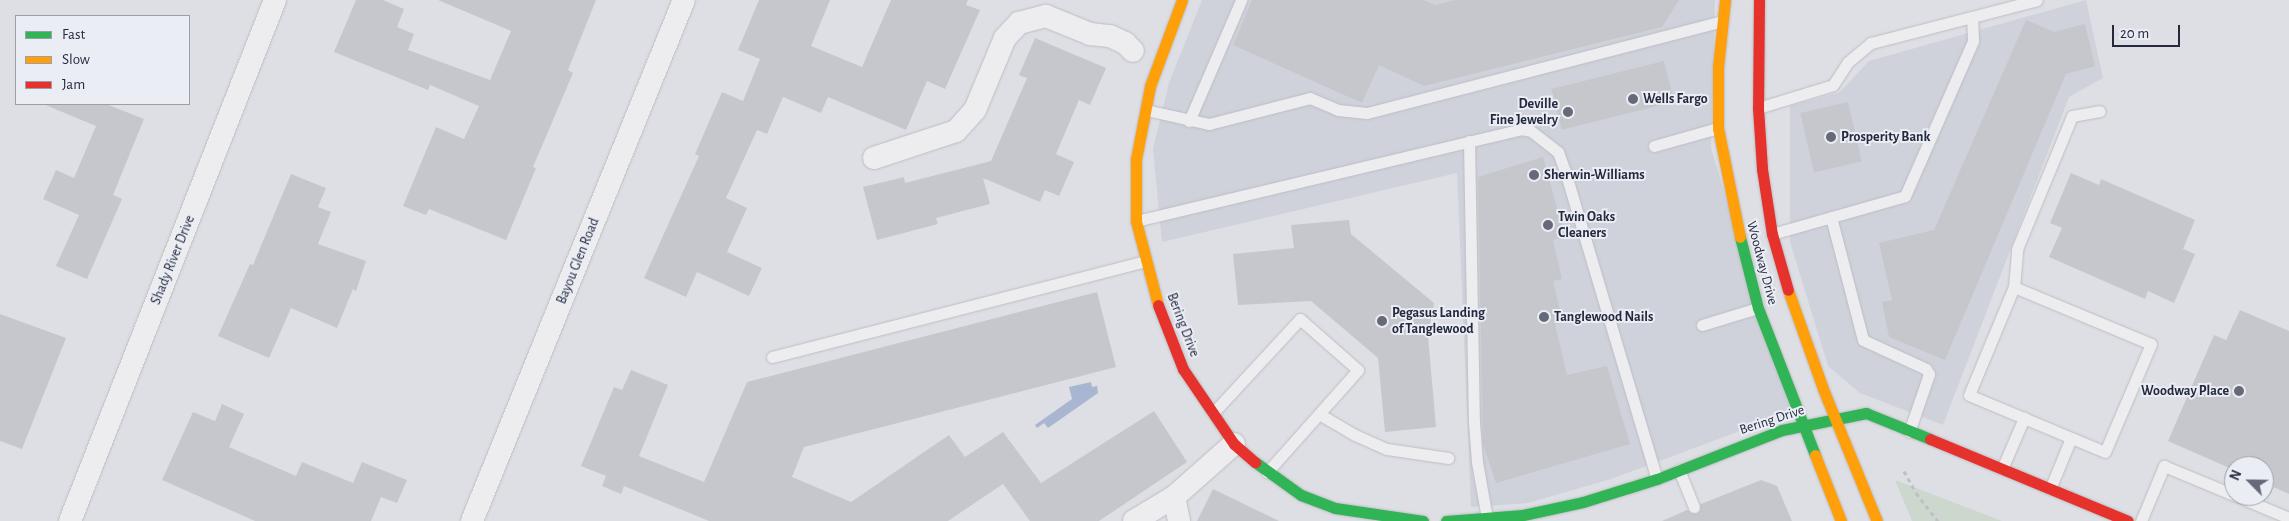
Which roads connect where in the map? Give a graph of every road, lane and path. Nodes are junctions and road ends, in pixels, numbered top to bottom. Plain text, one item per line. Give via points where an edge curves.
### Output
1 (276, 0) edge
2 (684, 0) edge
3 (1182, 0) edge
4 (1241, 0) edge
5 (1725, 0) edge
6 (1759, 0) edge
7 (2037, 0) edge
8 (1972, 17) junction
9 (1722, 21) junction
10 (1158, 60) junction
11 (1758, 108) junction
12 (1145, 110) junction
13 (2100, 110) dead end
14 (1188, 121) junction
15 (1718, 128) junction
16 (1469, 141) junction
17 (1654, 146) dead end
18 (874, 158) dead end
19 (1831, 217) junction
20 (1136, 221) junction
21 (1772, 234) junction
22 (1145, 261) junction
23 (2014, 287) junction
24 (1758, 308) junction
25 (1702, 325) dead end
26 (772, 357) dead end
27 (1212, 414) junction
28 (1319, 414) junction
29 (1835, 418) junction
30 (2024, 418) junction
31 (1801, 424) junction
32 (1909, 432) junction
33 (2071, 438) junction
34 (1234, 444) junction
35 (1448, 458) dead end
36 (1679, 470) junction
37 (2002, 470) junction
38 (1904, 471) dead end
39 (1266, 472) junction
40 (1656, 479) junction
41 (2050, 489) junction
42 (2224, 491) edge
43 (1174, 497) junction
44 (2260, 506) edge
45 (1694, 507) dead end
46 (1487, 518) junction
47 (2289, 518) edge
48 (72, 520) edge
49 (472, 521) edge
50 (1134, 521) edge
51 (1179, 521) edge
52 (1423, 521) edge
53 (1446, 521) edge
54 (1841, 521) edge
55 (1877, 521) edge
56 (1938, 521) edge
57 (2128, 521) edge
58 (2141, 521) edge

1 - 48 street, Shady River Drive
2 - 49 street, Bayou Glen Road
3 - 10 street, Bering Drive
4 - 14 lane
5 - 9 street, Woodway Drive
6 - 11 street, Woodway Drive
7 - 8 lane
8 - 11 lane via 1871,43 1848,62 1832,85
8 - 19 lane via 1973,41 1905,196
9 - 14 lane via 1367,113 1338,110 1310,98 1210,124
9 - 15 street, Woodway Drive
10 - 12 street, Bering Drive
10 - 18 street via 1133,51 1110,36 1090,34 1046,16 1019,23 1004,38 975,110 956,132
11 - 15 street
11 - 21 street, Woodway Drive via 1762,169
12 - 14 lane
12 - 20 street, Bering Drive via 1136,159
13 - 23 lane via 2072,116 2017,249
15 - 17 lane
15 - 24 street, Woodway Drive via 1732,207
16 - 20 lane
16 - 40 lane via 1520,128 1546,141 1558,152
16 - 46 lane via 1474,422 1476,462
19 - 21 lane
19 - 32 lane via 1863,340 1926,369 1929,374
20 - 22 street, Bering Drive
21 - 29 street, Woodway Drive via 1790,298
22 - 26 lane
22 - 27 street, Bering Drive via 1159,308 1184,369
23 - 30 lane via 1969,394
23 - 33 lane via 2150,344 2105,452
24 - 25 lane
24 - 31 street, Woodway Drive
27 - 28 lane via 1300,319 1358,370
27 - 34 street, Bering Drive
28 - 35 lane via 1355,436 1387,449
28 - 39 lane
29 - 31 street, Bering Drive
29 - 32 street, Bering Drive via 1866,413
29 - 55 street, Woodway Drive
30 - 33 lane
30 - 37 lane
31 - 36 street, Bering Drive
31 - 54 street, Woodway Drive
32 - 37 street, Bering Drive
33 - 41 lane
34 - 39 street, Bering Drive
34 - 43 street
36 - 40 street, Bering Drive
36 - 45 lane
37 - 41 street, Bering Drive
38 - 56 path
39 - 52 street, Bering Drive via 1301,495 1335,508
40 - 46 street, Bering Drive via 1583,502 1523,515
41 - 57 street, Bering Drive
42 - 58 lane via 2164,466
43 - 50 street
43 - 51 street
44 - 47 lane
46 - 53 street, Bering Drive

